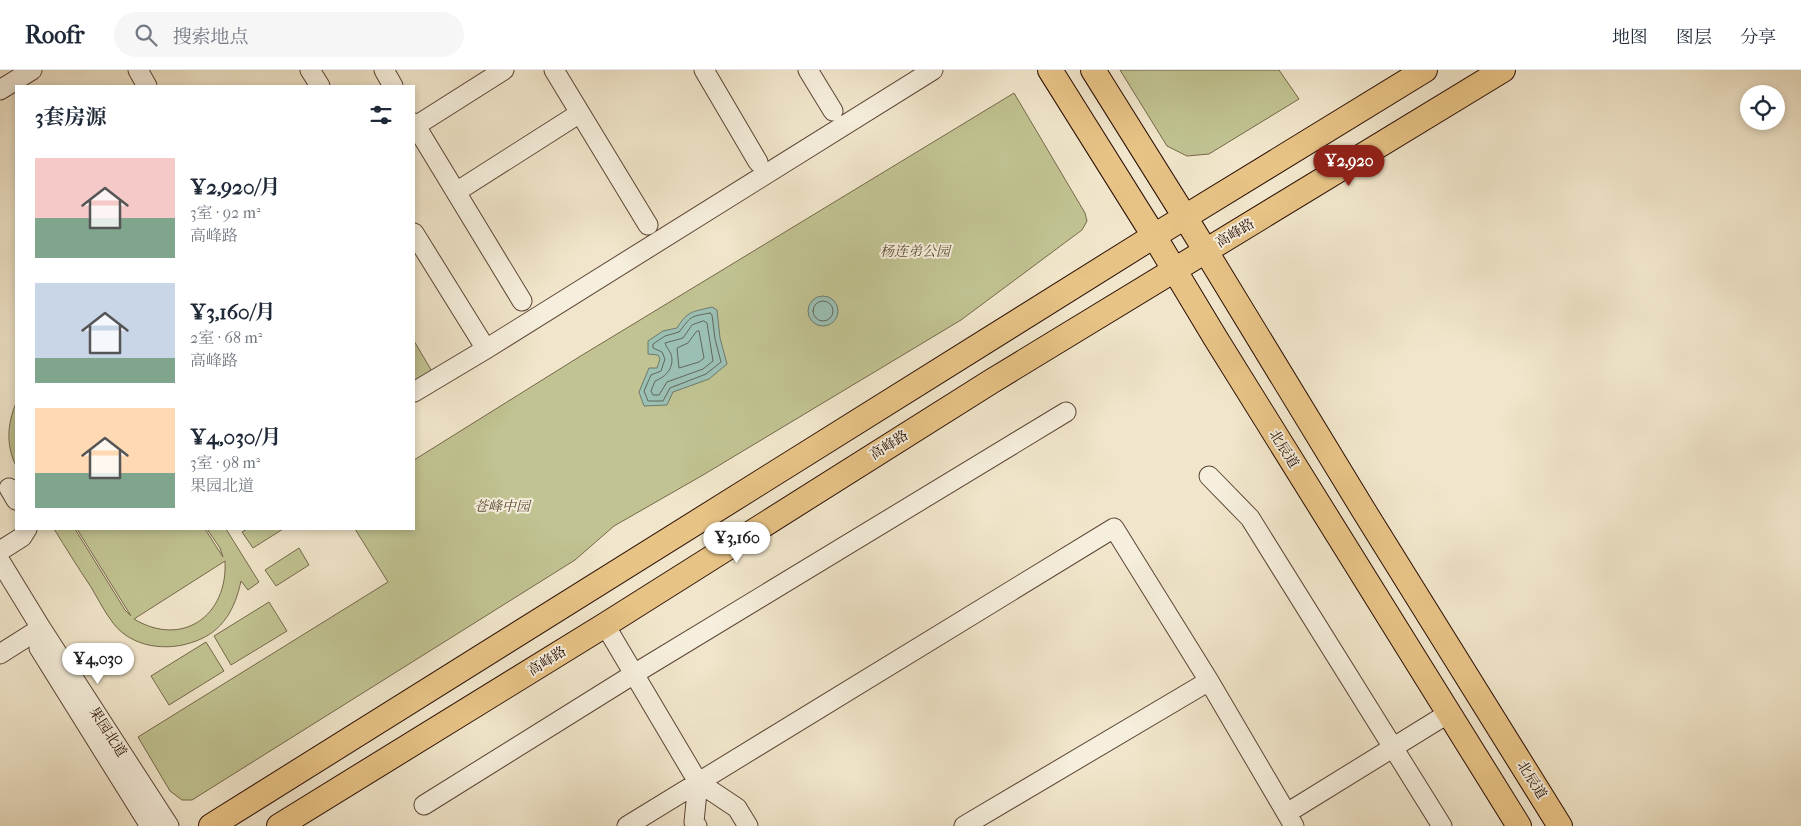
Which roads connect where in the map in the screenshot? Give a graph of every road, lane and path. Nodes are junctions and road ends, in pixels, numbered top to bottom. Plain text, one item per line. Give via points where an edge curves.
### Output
1 (32, 70) edge
2 (138, 70) edge
3 (310, 70) edge
4 (384, 70) edge
5 (504, 70) edge
6 (554, 70) edge
7 (704, 70) edge
8 (808, 70) edge
9 (933, 70) edge
10 (1050, 70) edge
11 (1093, 70) edge
12 (1425, 70) edge
13 (1503, 70) edge
14 (146, 85) edge
15 (319, 85) edge
16 (392, 85) edge
17 (0, 90) edge
18 (833, 111) dead end
19 (580, 113) junction
20 (415, 124) edge
21 (415, 127) edge
22 (758, 162) dead end
23 (456, 192) junction
24 (1185, 216) junction
25 (648, 225) dead end
26 (415, 235) edge
27 (1154, 236) junction
28 (1206, 251) junction
29 (1174, 270) junction
30 (522, 301) dead end
31 (486, 349) junction
32 (415, 391) edge
33 (1066, 412) dead end
34 (1208, 476) dead end
35 (27, 530) edge
36 (0, 551) edge
37 (0, 561) edge
38 (0, 586) edge
39 (604, 625) junction
40 (36, 631) junction
41 (0, 654) edge
42 (634, 674) junction
43 (1209, 681) junction
44 (1449, 713) junction
45 (1394, 747) junction
46 (698, 782) junction
47 (424, 805) dead end
48 (1290, 820) edge
49 (150, 826) edge
50 (169, 826) edge
51 (211, 826) edge
52 (279, 826) edge
53 (627, 826) edge
54 (696, 826) edge
55 (748, 826) edge
56 (964, 826) edge
57 (1442, 826) edge
58 (1519, 826) edge
59 (1560, 826) edge

1 - 17 street
2 - 14 street
3 - 15 street
4 - 16 street
5 - 20 street
6 - 19 street
7 - 22 street
8 - 18 street
9 - 31 street
10 - 27 main road, 北辰道
11 - 24 main road, 北辰道
12 - 24 main road
13 - 28 main road, 高峰路
19 - 23 street
19 - 25 street
21 - 23 street
23 - 30 street
24 - 27 main road
24 - 28 main road, 北辰道
26 - 31 street
27 - 29 main road, 北辰道
27 - 51 main road
28 - 29 main road, 高峰路
28 - 59 main road, 北辰道
29 - 39 main road, 高峰路
29 - 44 main road, 北辰道
31 - 32 street
33 - 42 street
34 - 45 street via 1250,518
35 - 36 street
37 - 40 street, 果园北道
38 - 40 street, 果园北道
39 - 42 street
39 - 52 main road, 高峰路
40 - 41 street
40 - 49 street, 果园北道
40 - 50 street, 果园北道
42 - 46 street
42 - 47 street
43 - 46 street via 1114,528
43 - 48 street
43 - 56 street
44 - 45 street
44 - 58 main road, 北辰道
45 - 48 street
45 - 57 street
46 - 53 street
46 - 54 street
46 - 55 street via 737,808

